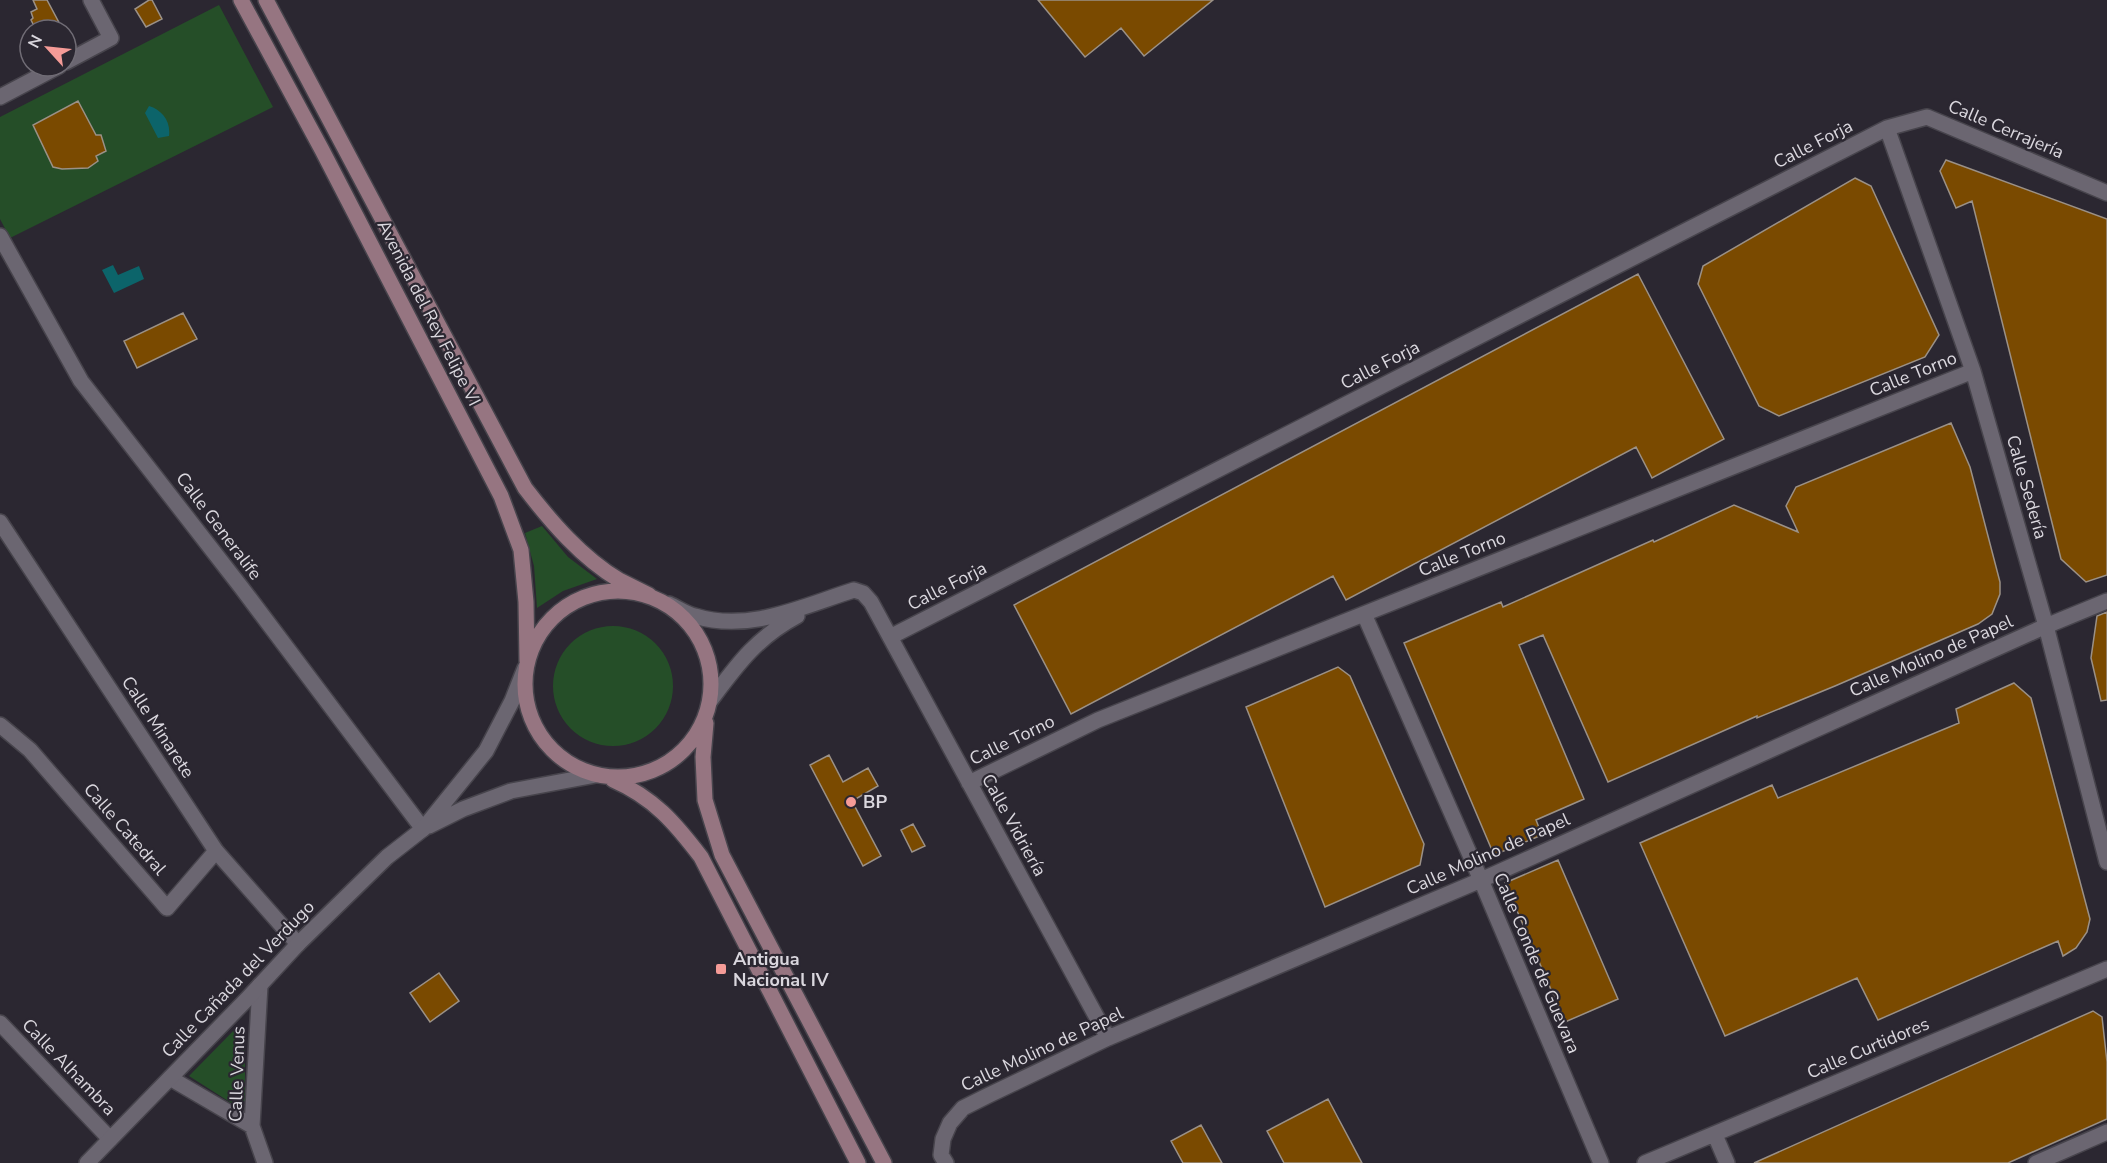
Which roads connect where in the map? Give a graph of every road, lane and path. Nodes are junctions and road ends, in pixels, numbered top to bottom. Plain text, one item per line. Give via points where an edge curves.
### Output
1 (91, 0) edge
2 (241, 0) edge
3 (266, 0) edge
4 (78, 56) edge
5 (36, 78) edge
6 (0, 97) edge
7 (1887, 128) junction
8 (2107, 193) edge
9 (0, 236) edge
10 (1973, 371) junction
11 (0, 522) edge
12 (649, 595) junction
13 (837, 596) junction
14 (2107, 601) edge
15 (669, 604) junction
16 (1364, 614) junction
17 (2046, 626) junction
18 (890, 637) junction
19 (526, 664) junction
20 (709, 707) junction
21 (0, 725) edge
22 (602, 776) junction
23 (969, 783) junction
24 (423, 829) junction
25 (216, 851) junction
26 (2107, 862) edge
27 (1481, 880) junction
28 (298, 944) junction
29 (2107, 969) edge
30 (260, 985) junction
31 (0, 1023) edge
32 (1108, 1038) junction
33 (170, 1078) junction
34 (252, 1126) junction
35 (2107, 1132) edge
36 (1715, 1135) junction
37 (110, 1139) junction
38 (87, 1163) edge
39 (265, 1163) edge
40 (858, 1163) edge
41 (884, 1163) edge
42 (946, 1163) edge
43 (1600, 1163) edge
44 (1645, 1163) edge
45 (1727, 1163) edge
46 (2036, 1163) edge

1 - 4 street via 111,38
2 - 19 main road, Avenida del Rey Felipe VI via 501,496 522,550
3 - 12 main road, Avenida del Rey Felipe VI via 525,488 544,513 595,562
5 - 6 street
7 - 8 street, Calle Cerrajería via 1927,117
7 - 10 street, Calle Sedería
7 - 18 street, Calle Forja
9 - 24 street, Calle Generalife via 81,381
10 - 16 street, Calle Torno
10 - 17 street, Calle Sedería
11 - 25 street, Calle Minarete
12 - 15 main road
12 - 19 main road via 619,590 588,594 561,609 539,632
13 - 15 street via 746,622 693,616
13 - 18 street, Calle Vidriería via 854,590 863,593
13 - 20 street via 782,624 753,646
14 - 17 street
15 - 20 main road via 699,636 708,657 712,679
16 - 23 street, Calle Torno via 1098,720
16 - 27 street, Calle Conde de Guevara
17 - 26 street, Calle Sedería
17 - 27 street, Calle Molino de Papel
18 - 23 street, Calle Vidriería
19 - 22 main road via 525,696 533,724 549,747 570,765
19 - 24 street via 486,751
20 - 22 main road via 698,733 668,763 629,777
20 - 41 main road via 703,757 705,800 722,855
21 - 25 street, Calle Catedral via 30,750 167,908
22 - 24 street via 511,791
22 - 40 main road via 631,788 665,814 701,857
23 - 32 street, Calle Vidriería
24 - 28 street, Calle Cañada del Verdugo via 387,857
25 - 28 street, Calle Minarete
27 - 32 street, Calle Molino de Papel
27 - 43 street, Calle Conde de Guevara
28 - 30 street, Calle Cañada del Verdugo
29 - 36 street, Calle Curtidores
30 - 33 street, Calle Cañada del Verdugo
30 - 34 street, Calle Venus
31 - 37 street, Calle Alhambra
32 - 42 street, Calle Molino de Papel via 963,1108 943,1139 941,1155
33 - 34 street
33 - 37 street, Calle Cañada del Verdugo
34 - 39 street, Calle Venus
35 - 46 street
36 - 44 street, Calle Curtidores
36 - 45 street
37 - 38 street, Calle Cañada del Verdugo

